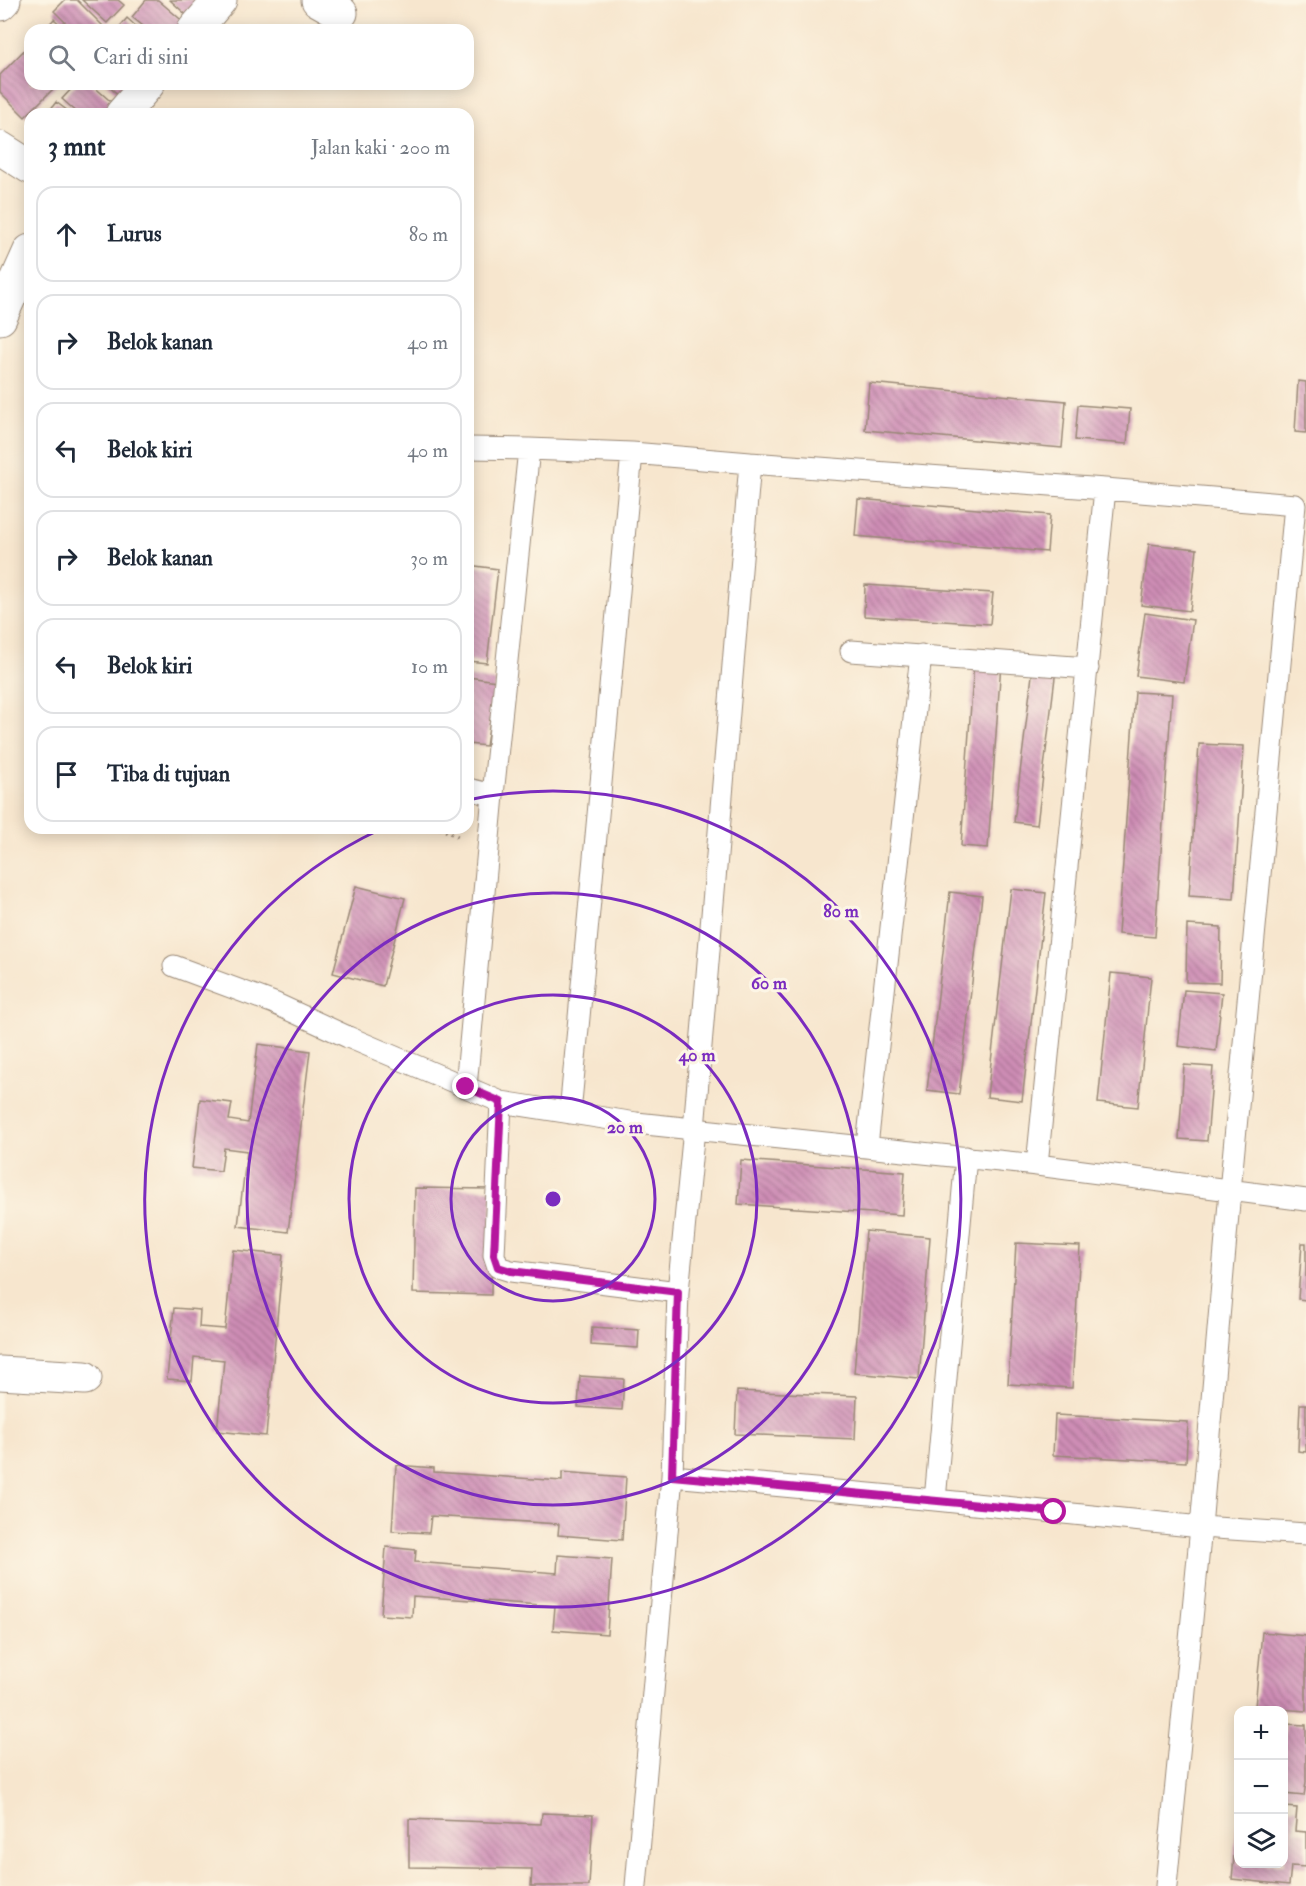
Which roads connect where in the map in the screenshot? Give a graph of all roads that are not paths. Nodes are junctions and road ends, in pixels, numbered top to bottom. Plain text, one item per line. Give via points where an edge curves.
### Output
1 (4, 0) edge
2 (220, 0) edge
3 (0, 4) edge
4 (199, 24) edge
5 (143, 90) edge
6 (127, 108) edge
7 (0, 148) edge
8 (24, 163) edge
9 (24, 264) edge
10 (0, 318) edge
11 (474, 448) edge
12 (530, 449) junction
13 (632, 453) junction
14 (750, 463) junction
15 (1106, 489) junction
16 (1300, 506) edge
17 (851, 651) dead end
18 (921, 655) junction
19 (1088, 668) junction
20 (474, 790) edge
21 (493, 795) junction
22 (174, 966) dead end
23 (466, 1087) junction
24 (501, 1102) junction
25 (570, 1113) junction
26 (694, 1129) junction
27 (867, 1146) junction
28 (966, 1157) junction
29 (1037, 1165) junction
30 (1230, 1191) junction
31 (1306, 1200) edge
32 (678, 1292) junction
33 (0, 1374) edge
34 (85, 1378) dead end
35 (672, 1476) junction
36 (935, 1500) junction
37 (1201, 1527) junction
38 (1306, 1534) edge
39 (636, 1886) edge
40 (1166, 1886) edge

1 - 3 street
2 - 4 street
5 - 6 street
7 - 8 street
9 - 10 street
11 - 12 lane
12 - 13 lane
12 - 21 lane
13 - 14 lane
13 - 25 lane
14 - 15 lane
14 - 26 lane
15 - 16 lane
15 - 19 lane
16 - 30 lane
17 - 18 lane
18 - 19 lane
18 - 27 lane
19 - 29 lane
20 - 21 lane
21 - 23 lane
22 - 23 lane via 274,1003
23 - 24 lane
24 - 25 lane
24 - 32 lane via 494,1255 498,1267
25 - 26 lane
26 - 27 lane
26 - 32 lane
27 - 28 lane
28 - 29 lane
28 - 36 lane
29 - 30 lane
30 - 31 lane
30 - 37 lane
32 - 35 lane
33 - 34 street
35 - 36 lane
35 - 39 lane
36 - 37 lane
37 - 38 lane
37 - 40 lane

